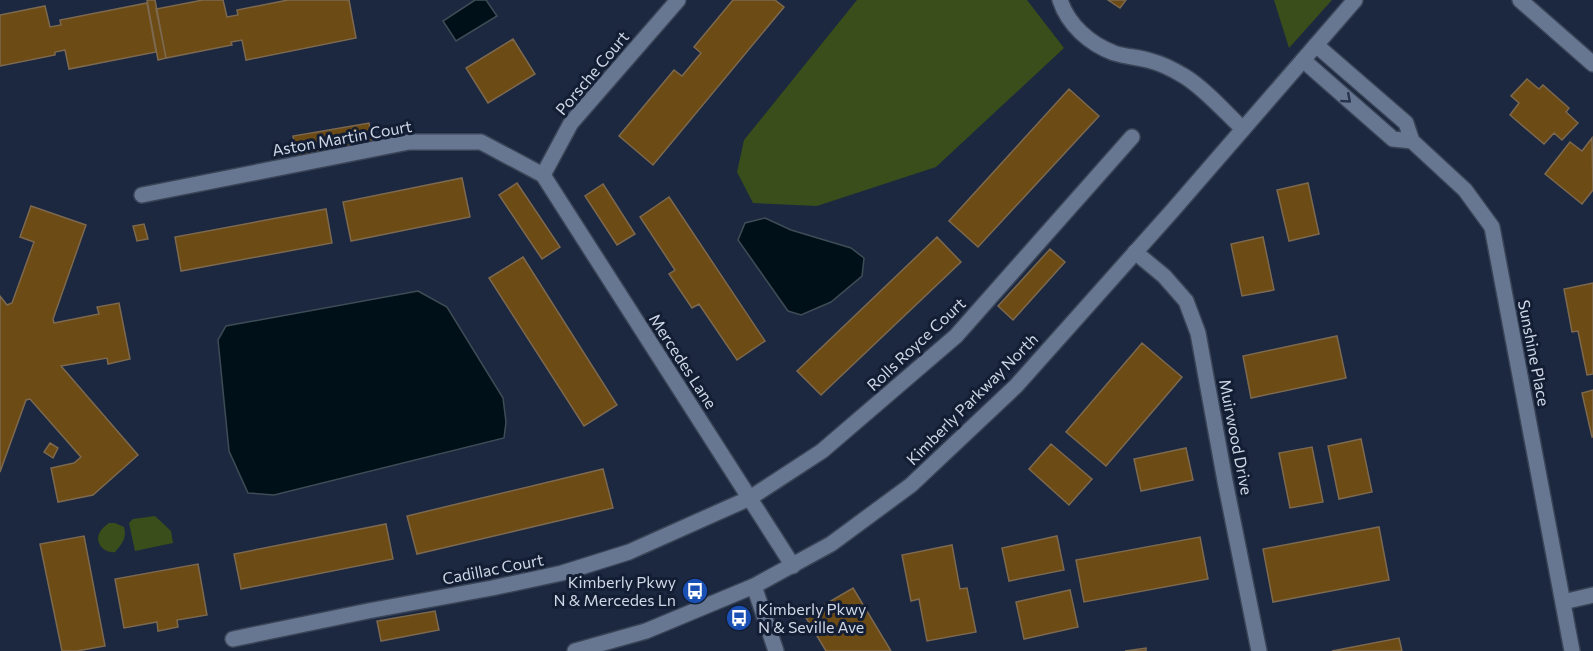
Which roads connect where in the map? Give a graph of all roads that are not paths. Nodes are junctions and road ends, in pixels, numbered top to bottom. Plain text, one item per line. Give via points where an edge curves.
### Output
1 (1060, 0) edge
2 (1355, 0) edge
3 (674, 2) edge
4 (1529, 3) edge
5 (1316, 45) junction
6 (1303, 60) junction
7 (1593, 64) edge
8 (1243, 129) junction
9 (1132, 137) dead end
10 (1412, 141) junction
11 (543, 175) junction
12 (142, 195) dead end
13 (1135, 252) junction
14 (750, 498) junction
15 (794, 566) junction
16 (754, 586) junction
17 (1593, 595) edge
18 (1563, 602) junction
19 (233, 639) dead end
20 (575, 651) edge
21 (776, 651) edge
22 (1259, 651) edge
23 (1572, 651) edge

1 - 8 street via 1067,17 1095,44 1169,67 1188,78
2 - 5 street, Kimberly Parkway North
3 - 11 street, Porsche Court via 571,123
4 - 7 street
5 - 6 street, Kimberly Parkway North
5 - 10 street, Sunshine Place via 1406,123
6 - 8 street, Kimberly Parkway North
6 -> 10 street, Sunshine Place via 1393,139
8 - 13 street, Kimberly Parkway North
9 - 14 street, Rolls Royce Court via 956,336 822,451
10 - 18 street, Sunshine Place via 1465,190 1492,227
11 - 12 street, Aston Martin Court via 481,142 410,142
11 - 14 street, Mercedes Lane
13 - 15 street, Kimberly Parkway North via 1016,386 911,485
13 - 22 street, Muirwood Drive via 1164,276 1186,302 1198,333
14 - 15 street, Mercedes Lane
14 - 19 street, Cadillac Court via 629,552 562,573
15 - 16 street, Kimberly Parkway North
16 - 20 street, Kimberly Parkway North via 646,631
16 - 21 street
17 - 18 street
18 - 23 street, Sunshine Place

